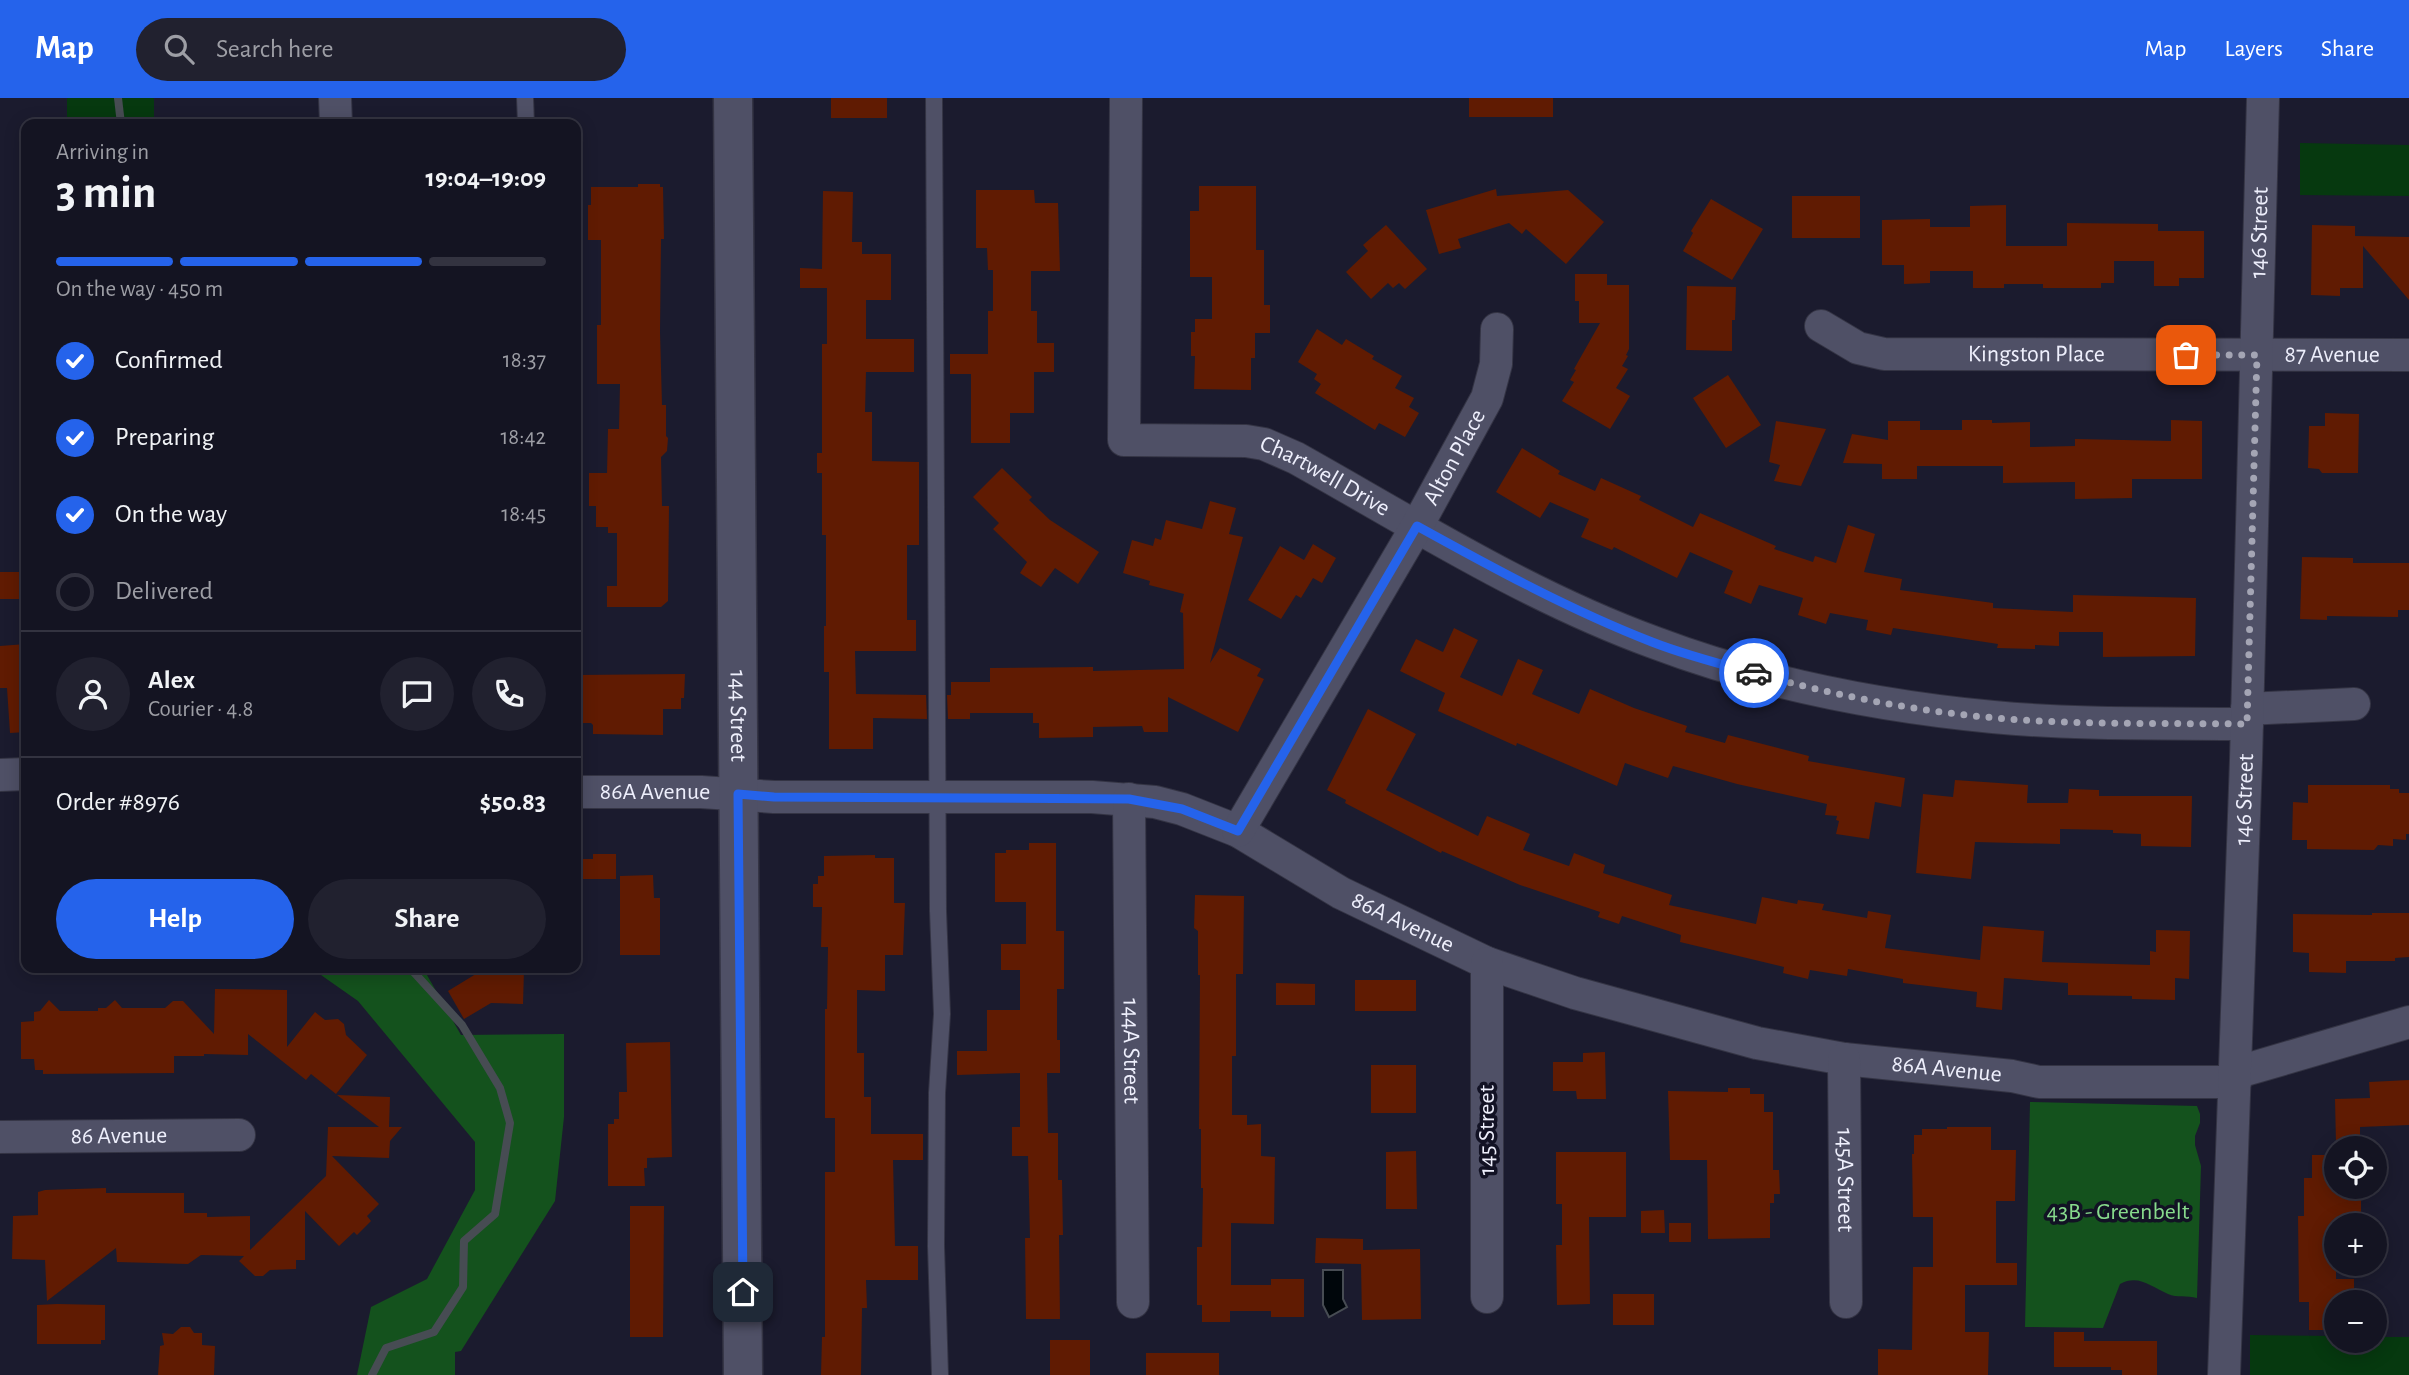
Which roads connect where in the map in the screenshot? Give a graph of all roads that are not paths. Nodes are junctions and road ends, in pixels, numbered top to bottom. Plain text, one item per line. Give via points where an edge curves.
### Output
1 (335, 98) edge
2 (525, 98) edge
3 (733, 98) edge
4 (934, 98) edge
5 (1126, 98) edge
6 (2263, 98) edge
7 (336, 119) edge
8 (526, 119) edge
9 (1821, 326) dead end
10 (1497, 329) dead end
11 (2257, 355) junction
12 (2409, 355) edge
13 (1417, 526) junction
14 (2354, 704) dead end
15 (2247, 716) junction
16 (21, 774) edge
17 (0, 775) edge
18 (581, 792) edge
19 (738, 794) junction
20 (938, 796) junction
21 (1129, 799) junction
22 (1238, 831) junction
23 (1487, 964) junction
24 (2409, 1022) edge
25 (1844, 1059) junction
26 (2235, 1077) junction
27 (239, 1135) dead end
28 (0, 1137) edge
29 (1487, 1297) dead end
30 (1133, 1303) dead end
31 (1846, 1303) dead end
32 (743, 1375) edge
33 (940, 1375) edge
34 (2224, 1375) edge

1 - 7 street
2 - 8 lane
3 - 19 main road, 144 Street
4 - 20 lane
5 - 13 street, Chartwell Drive via 1124,440 1264,444
6 - 11 street, 146 Street
9 - 11 street, Kingston Place via 1858,348 1884,354
10 - 13 street, Alton Place via 1496,364 1487,398
11 - 12 street, 87 Avenue
11 - 15 street, 146 Street
13 - 15 street, Chartwell Drive via 1528,586 1642,638 1785,682 1994,718 2071,722
13 - 22 street, Alton Place
14 - 15 street, Chartwell Drive
15 - 26 street, 146 Street
16 - 17 street
18 - 19 street, 86A Avenue
19 - 20 street, 86A Avenue
19 - 32 main road, 144 Street
20 - 21 street, 86A Avenue
20 - 33 lane via 942,1014 936,1246
21 - 22 street, 86A Avenue via 1182,809
21 - 30 street, 144A Street
22 - 23 street, 86A Avenue via 1341,893
23 - 25 street, 86A Avenue via 1713,1032
23 - 29 street, 145 Street
24 - 26 street, 86A Avenue
25 - 26 street, 86A Avenue via 2039,1082
25 - 31 street, 145A Street
26 - 34 street, 146 Street
27 - 28 street, 86 Avenue

